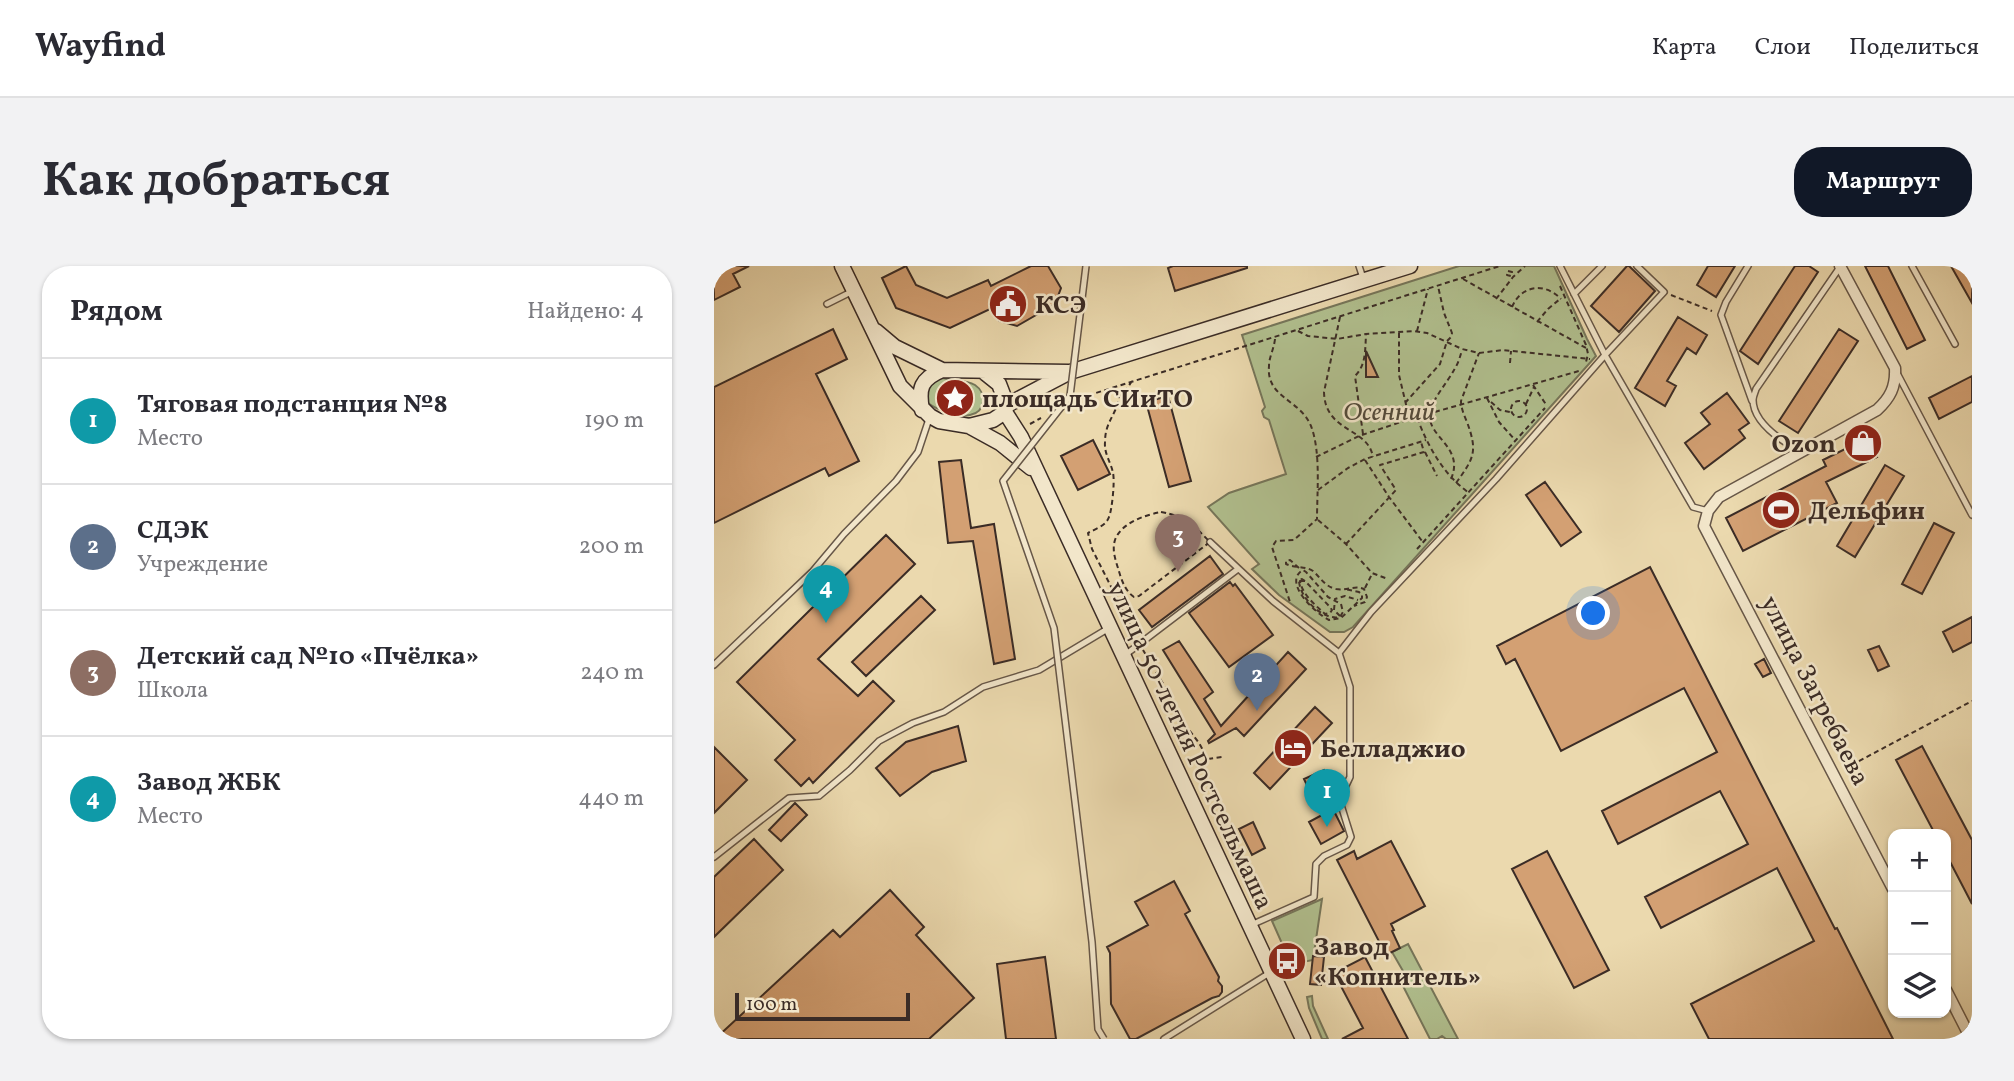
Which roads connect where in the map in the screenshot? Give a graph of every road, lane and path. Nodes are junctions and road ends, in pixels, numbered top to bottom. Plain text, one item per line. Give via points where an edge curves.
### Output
1 (842, 266) edge
2 (1086, 266) edge
3 (1359, 266) edge
4 (1410, 266) edge
5 (1500, 266) edge
6 (1525, 266) edge
7 (1560, 266) edge
8 (1602, 266) edge
9 (1637, 266) edge
10 (1748, 266) edge
11 (1840, 266) edge
12 (1912, 266) edge
13 (1462, 278) junction
14 (1556, 279) dead end
15 (1364, 281) junction
16 (1438, 286) junction
17 (1428, 289) junction
18 (854, 290) junction
19 (1664, 292) junction
20 (1574, 294) junction
21 (1563, 298) junction
22 (1495, 299) junction
23 (827, 304) dead end
24 (1511, 308) junction
25 (1721, 315) junction
26 (1340, 317) junction
27 (1537, 322) junction
28 (872, 328) junction
29 (1297, 331) junction
30 (1399, 332) junction
31 (1417, 332) junction
32 (1366, 334) junction
33 (1275, 338) junction
34 (1337, 339) junction
35 (1447, 341) junction
36 (1503, 344) dead end
37 (1955, 344) dead end
38 (1462, 348) junction
39 (1587, 349) junction
40 (1503, 351) junction
41 (1511, 351) junction
42 (1479, 353) junction
43 (1605, 355) junction
44 (1587, 358) junction
45 (1510, 363) dead end
46 (1895, 368) junction
47 (942, 370) junction
48 (1580, 371) junction
49 (984, 372) junction
50 (1070, 372) junction
51 (1133, 380) junction
52 (1572, 380) dead end
53 (1533, 386) junction
54 (1487, 398) junction
55 (1074, 400) dead end
56 (1752, 401) junction
57 (1405, 403) junction
58 (1489, 403) junction
59 (1525, 404) junction
60 (1461, 405) junction
61 (1006, 408) junction
62 (1511, 411) junction
63 (926, 413) junction
64 (1430, 414) junction
65 (1040, 418) dead end
66 (1417, 418) junction
67 (1410, 419) junction
68 (969, 426) junction
69 (1502, 426) junction
70 (1497, 430) dead end
71 (1017, 431) junction
72 (1363, 435) junction
73 (1358, 436) junction
74 (1426, 440) junction
75 (1515, 441) junction
76 (1421, 442) junction
77 (1424, 452) junction
78 (1801, 452) junction
79 (1317, 457) junction
80 (1373, 457) junction
81 (1365, 459) junction
82 (1035, 472) junction
83 (1437, 476) dead end
84 (1451, 479) junction
85 (1456, 483) junction
86 (1317, 491) junction
87 (1469, 493) junction
88 (1389, 497) junction
89 (1708, 511) junction
90 (1972, 515) edge
91 (1317, 519) junction
92 (1210, 542) junction
93 (1423, 542) junction
94 (1346, 544) junction
95 (1415, 551) dead end
96 (1299, 568) dead end
97 (1238, 569) junction
98 (1372, 573) junction
99 (1390, 579) dead end
100 (1305, 581) junction
101 (1345, 589) junction
102 (1364, 589) junction
103 (1334, 600) junction
104 (1359, 601) junction
105 (1352, 607) junction
106 (1287, 612) junction
107 (1341, 616) junction
108 (1109, 628) junction
109 (1140, 643) junction
110 (1339, 653) junction
111 (1123, 657) junction
112 (714, 664) edge
113 (1972, 701) edge
114 (1222, 757) dead end
115 (1833, 774) junction
116 (714, 857) edge
117 (1888, 879) edge
118 (1250, 925) junction
119 (1271, 971) junction
120 (1951, 1000) edge
121 (1104, 1039) edge
122 (1164, 1039) edge
123 (1303, 1039) edge
124 (1971, 1039) edge

1 - 18 main road
2 - 121 lane, bridge via 1070,396 1003,481 1055,628 1098,1029
3 - 15 lane
4 - 15 main road
5 - 13 path
6 - 22 path
7 - 20 lane
8 - 20 lane
9 - 19 lane
10 - 25 lane
11 - 46 street
11 - 56 lane
12 - 37 lane
13 - 16 path
13 - 22 path
14 - 21 path
15 - 50 main road
16 - 17 path
16 - 35 path via 1452,333
17 - 26 path
17 - 31 path
18 - 23 lane
18 - 28 main road
19 - 25 path
19 - 43 lane
20 - 43 lane
21 - 24 path via 1549,289 1533,288 1520,294
21 - 27 path
21 - 39 path
22 - 24 path
24 - 27 path
25 - 56 lane
26 - 29 path
26 - 34 path
27 - 39 path
28 - 47 main road via 895,346
28 - 63 main road via 900,386
29 - 33 path
29 - 34 path
30 - 31 path
30 - 32 path
30 - 57 path via 1399,375
31 - 35 path
32 - 34 path
32 - 72 path via 1362,368 1355,376
33 - 51 path
33 - 79 path via 1268,367 1271,382 1278,395 1304,414
34 - 73 path via 1324,392 1326,405 1335,421
35 - 38 path
35 - 57 path via 1440,364
36 - 40 path
38 - 42 path
38 - 64 path
39 - 44 path
40 - 41 path
40 - 42 path
41 - 44 path
41 - 45 path
42 - 60 path
43 - 89 lane via 1693,507
43 - 110 lane
44 - 48 path
46 - 78 street via 1889,398 1877,411
46 - 90 lane
47 - 49 main road
47 - 63 main road via 925,379 921,387
48 - 52 path
48 - 53 path
49 - 50 main road
49 - 61 main road via 999,384
50 - 61 main road
51 - 55 path
51 - 109 path via 1119,396 1118,408 1106,428 1104,446 1114,474 1109,517 1088,533
53 - 54 path
53 - 59 path
53 - 75 path via 1548,406
54 - 58 path
54 - 60 path
56 - 78 lane via 1766,427
57 - 67 path
58 - 62 path
58 - 69 path
59 - 62 path via 1514,403
59 - 62 path via 1527,411 1521,417
60 - 64 path
60 - 85 path via 1475,446
61 - 68 main road via 993,420
61 - 71 main road, улица 50-летия Ростсельмаша
63 - 68 main road via 939,421
63 - 112 lane via 918,452 896,481 812,572
64 - 66 path
64 - 84 path via 1453,457
65 - 71 path
66 - 67 path
66 - 74 path
67 - 72 path
68 - 82 main road via 1000,443
69 - 70 path
69 - 75 path
71 - 82 main road, улица 50-летия Ростсельмаша
72 - 73 path
73 - 79 path
73 - 80 path
74 - 76 path
74 - 84 path
75 - 87 path
76 - 77 path
76 - 80 path
77 - 83 path
77 - 88 path via 1380,465 1396,490
78 - 89 street via 1719,497
79 - 86 path
80 - 81 path
81 - 86 path
81 - 88 path
82 - 108 main road, улица 50-летия Ростсельмаша
84 - 85 path
85 - 87 path
86 - 91 path
87 - 93 path
88 - 93 path
88 - 94 path
89 - 115 street, улица Загребаева via 1704,526
91 - 94 path
91 - 106 path via 1294,540 1276,541 1272,547 1291,604
92 - 92 path via 1190,522 1161,512 1144,515 1125,527 1115,540 1114,554 1122,582 1134,597
92 - 97 lane
93 - 95 path
94 - 98 path
96 - 101 path via 1313,571 1330,587
97 - 106 lane
97 - 109 lane
98 - 99 path
98 - 102 path
100 - 100 path via 1331,608 1329,614 1308,597 1300,584
100 - 107 path via 1298,584 1315,607 1328,617
101 - 102 path
101 - 104 path via 1360,593
102 - 105 path via 1364,602
103 - 104 path via 1345,596
103 - 105 path via 1306,572 1297,575 1300,592 1326,619 1340,619
103 - 107 path via 1334,610
103 - 107 path via 1342,605
104 - 105 path
106 - 110 lane
108 - 111 main road, улица 50-летия Ростсельмаша
108 - 116 lane via 1039,670 983,687 944,712 879,741 819,796 789,798
109 - 111 lane
109 - 114 path via 1177,714 1209,760
110 - 118 lane via 1350,687 1350,777 1341,805 1350,837 1347,845 1316,864 1314,897
111 - 118 main road, улица 50-летия Ростсельмаша
113 - 115 path
115 - 117 street, улица Загребаева
118 - 119 main road, улица 50-летия Ростсельмаша
119 - 122 lane
119 - 123 main road, улица 50-летия Ростсельмаша
120 - 124 street

